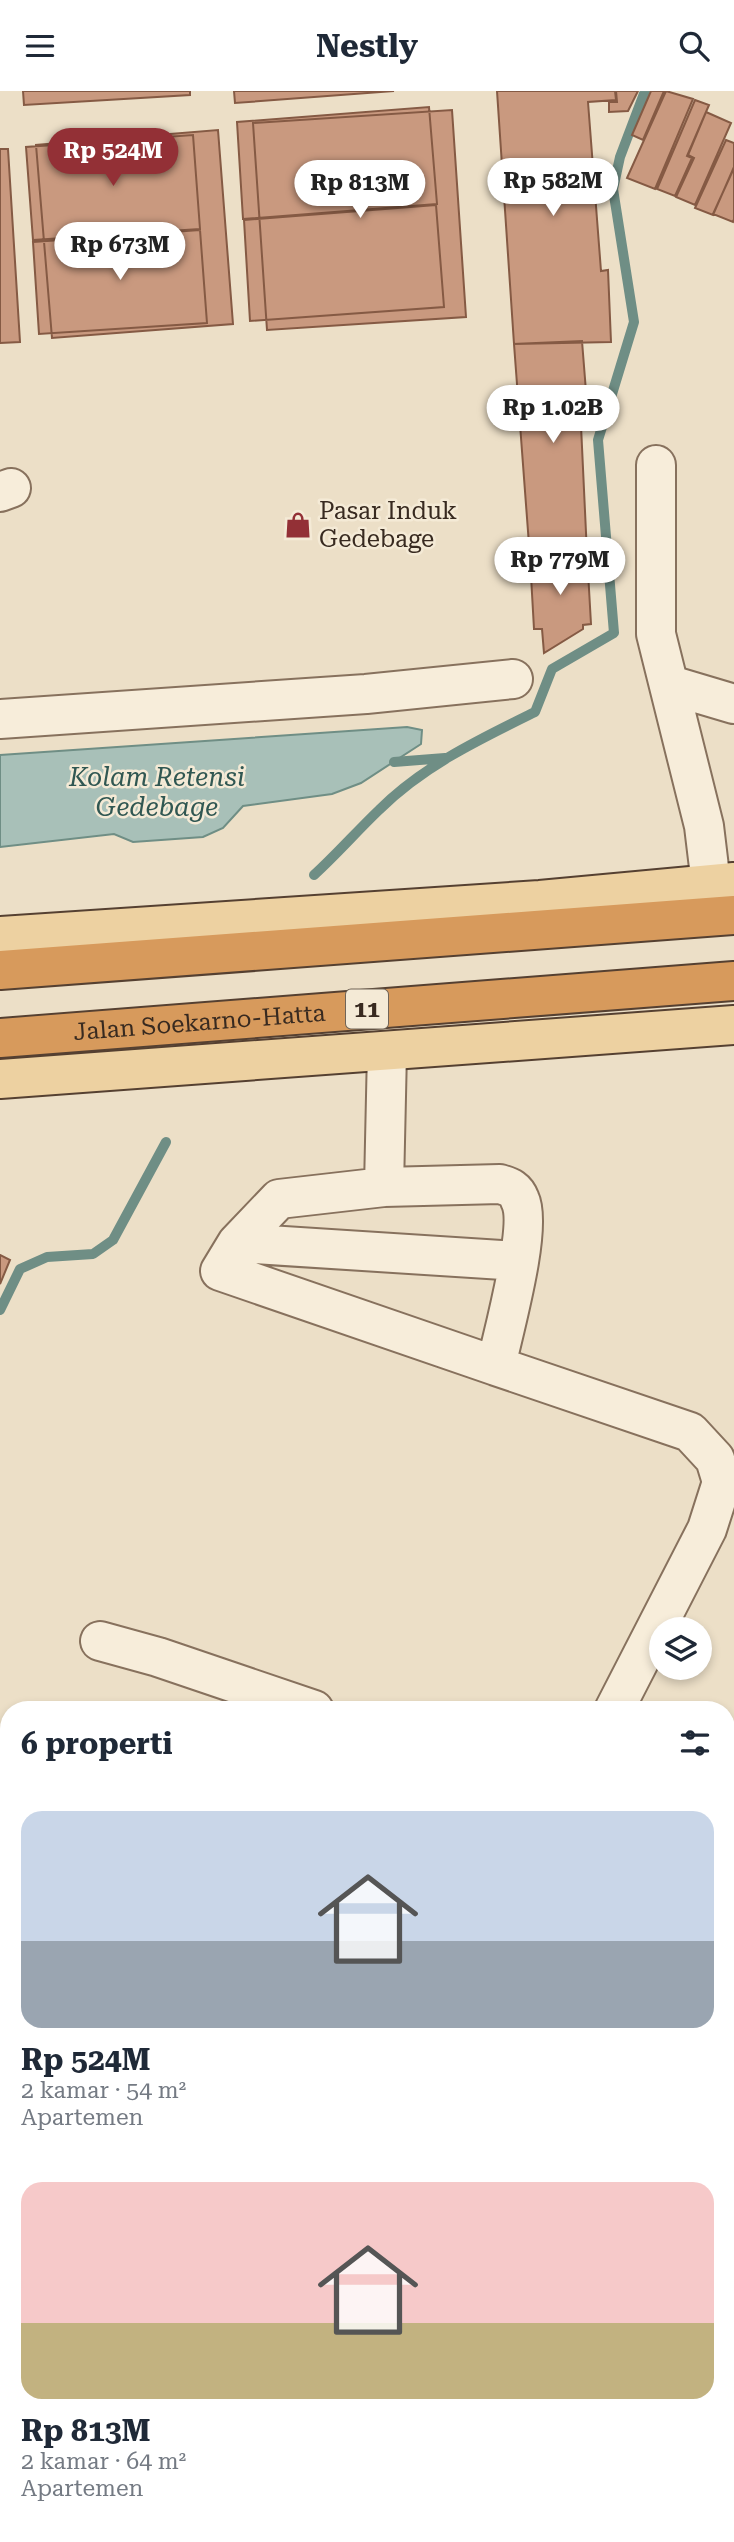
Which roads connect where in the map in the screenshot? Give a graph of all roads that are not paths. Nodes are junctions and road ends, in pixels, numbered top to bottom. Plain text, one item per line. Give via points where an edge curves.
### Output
1 (656, 465) dead end
2 (513, 679) dead end
3 (670, 685) junction
4 (734, 704) edge
5 (0, 719) edge
6 (723, 883) edge
7 (734, 915) edge
8 (0, 936) edge
9 (0, 970) edge
10 (734, 981) edge
11 (734, 1025) edge
12 (0, 1038) edge
13 (387, 1051) junction
14 (0, 1079) edge
15 (384, 1187) junction
16 (237, 1243) junction
17 (519, 1261) junction
18 (496, 1366) junction
19 (100, 1641) dead end
20 (288, 1701) edge
21 (619, 1701) edge

1 - 3 street via 656,634
2 - 5 street via 366,694
3 - 4 street
3 - 6 street via 704,826
6 - 8 main road via 526,901
7 - 9 highway
10 - 12 highway, Jalan Soekarno-Hatta / 11
11 - 13 main road, Jalan Soekarno-Hatta
13 - 14 main road, Jalan Soekarno-Hatta
13 - 15 street
15 - 16 street via 279,1199
15 - 17 street via 500,1184 513,1188 522,1202
16 - 17 street
16 - 18 street via 220,1271
17 - 18 street
18 - 21 street via 690,1432 715,1459 722,1482 707,1529
19 - 20 street

